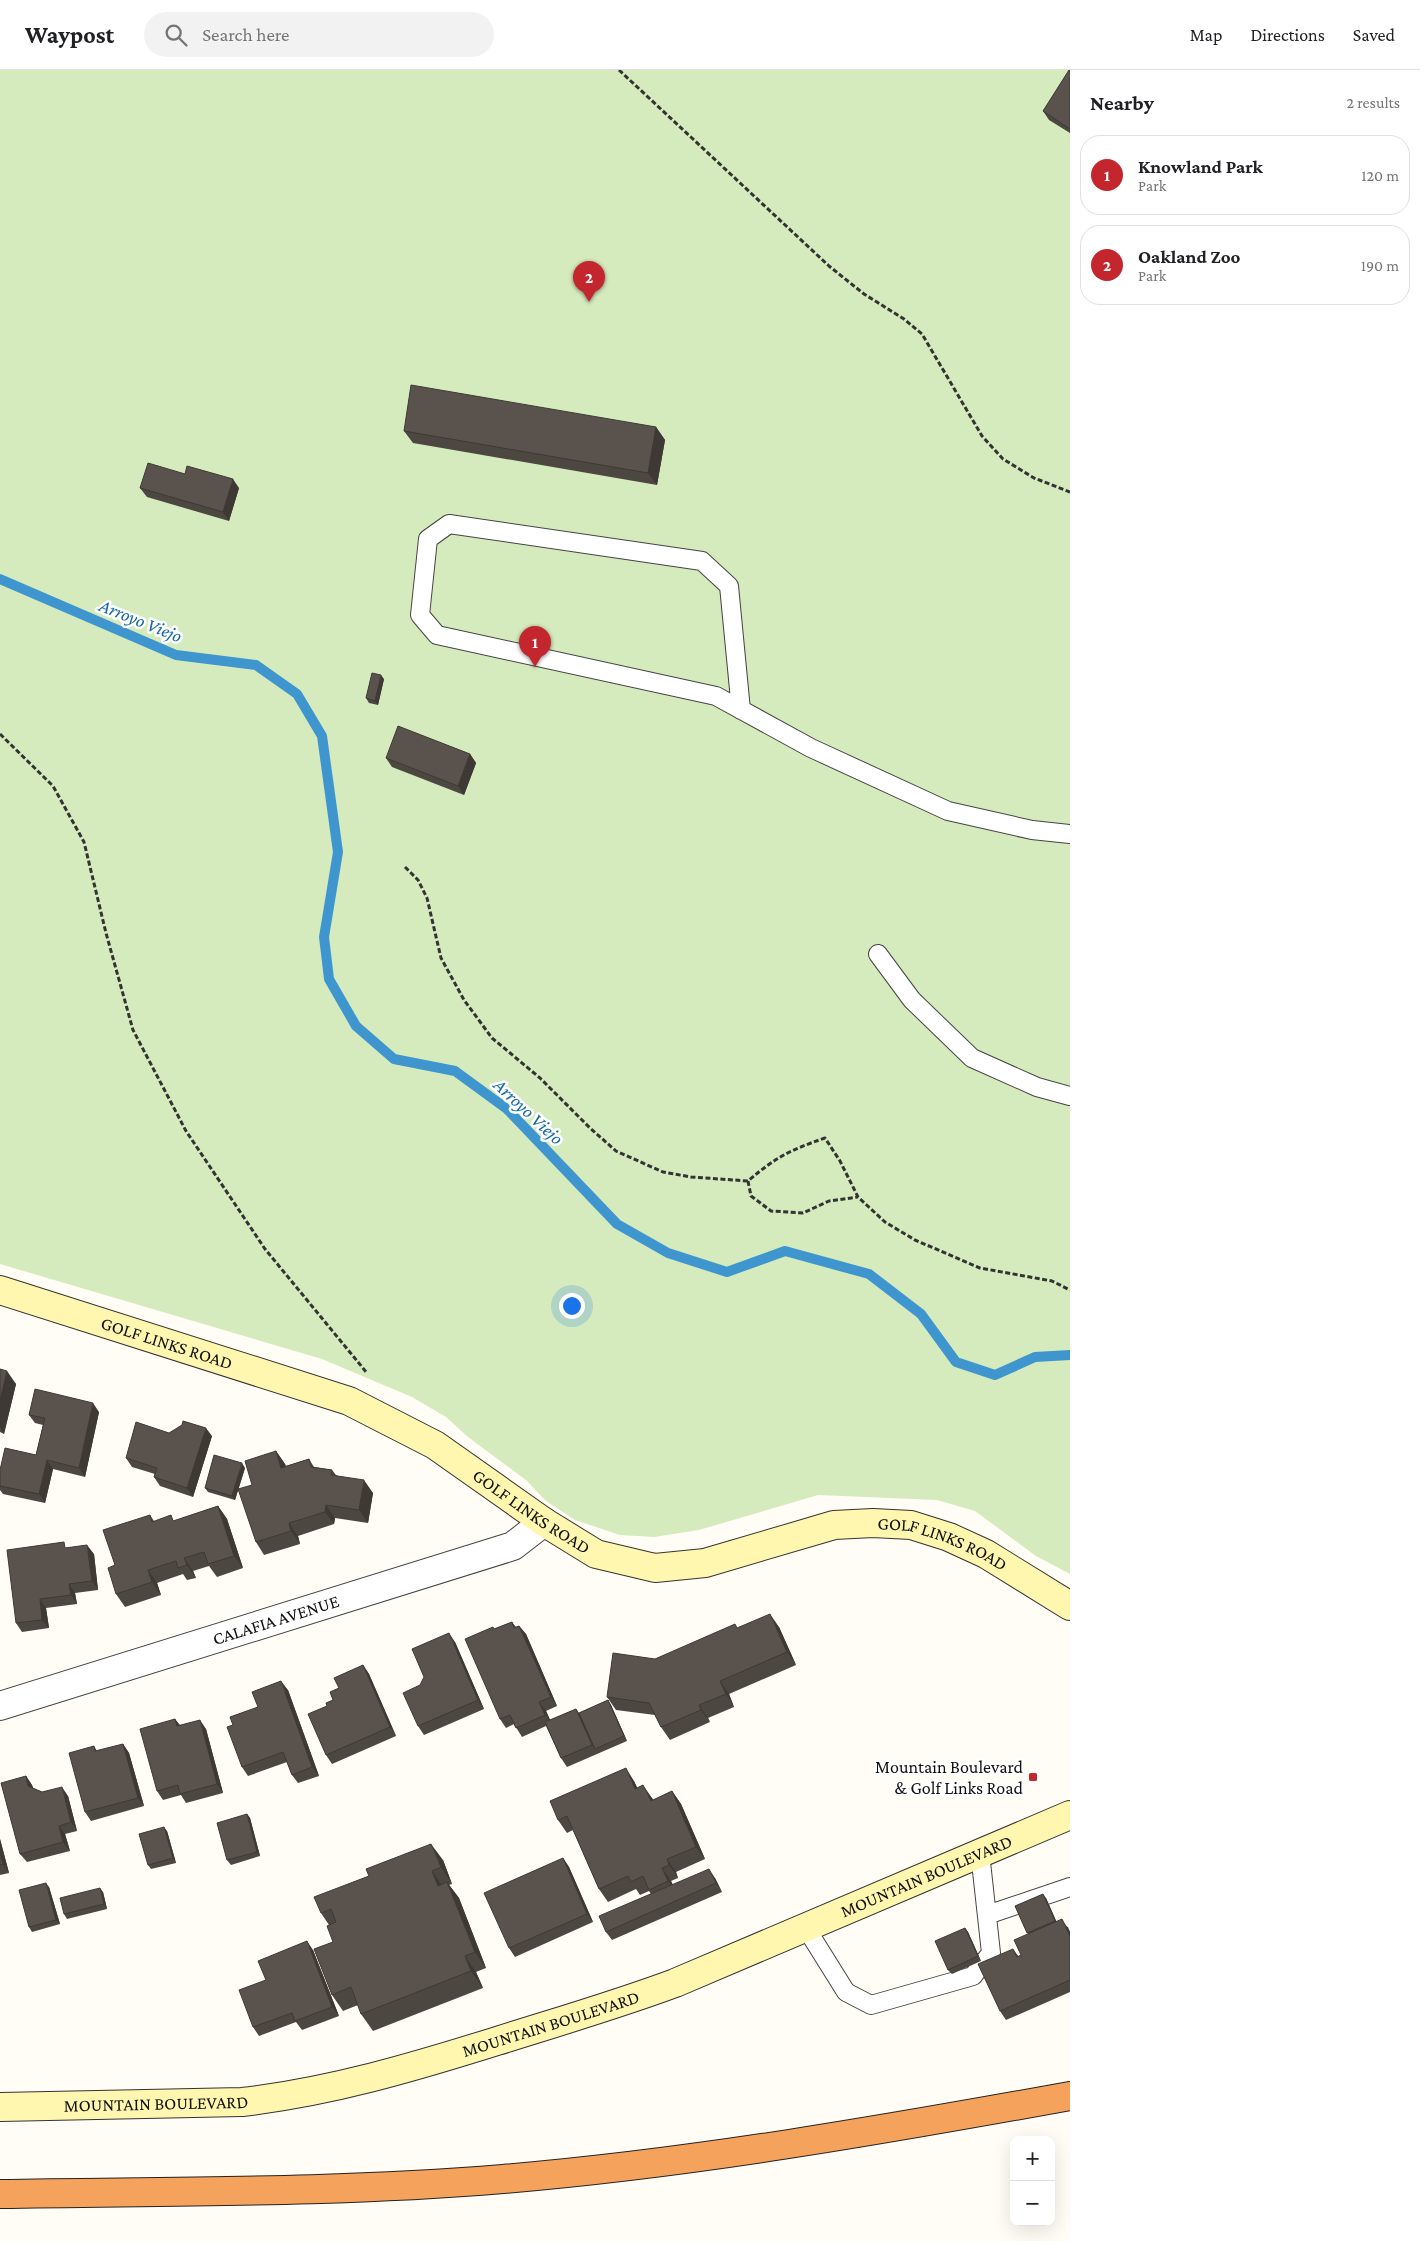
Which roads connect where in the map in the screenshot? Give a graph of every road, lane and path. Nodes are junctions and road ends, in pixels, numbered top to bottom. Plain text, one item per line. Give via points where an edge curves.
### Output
1 (619, 70) edge
2 (1070, 492) edge
3 (741, 710) junction
4 (0, 734) edge
5 (1070, 834) edge
6 (405, 868) dead end
7 (878, 954) dead end
8 (1070, 1096) edge
9 (748, 1181) junction
10 (858, 1197) junction
11 (0, 1290) edge
12 (1070, 1290) edge
13 (372, 1379) dead end
14 (544, 1522) junction
15 (1070, 1606) edge
16 (0, 1706) edge
17 (1070, 1814) edge
18 (980, 1853) junction
19 (1070, 1887) edge
20 (987, 1915) junction
21 (806, 1928) junction
22 (1070, 2096) edge
23 (0, 2107) edge
24 (0, 2194) edge

1 - 2 path via 829,266 922,334 982,436 1002,459 1034,478
3 - 3 lane via 729,586 702,561 449,524 428,539 420,615 436,635 716,696
3 - 5 lane via 811,748 948,811 1032,830
4 - 13 path via 53,786 84,842 133,1030 186,1131 265,1249
6 - 9 path via 418,880 427,898 441,958 464,1000 492,1038 540,1078 590,1128 616,1150 663,1172
7 - 8 lane via 912,1000 972,1058 1037,1087
9 - 10 path via 751,1196 771,1211 803,1213 829,1201
9 - 10 path via 791,1150 825,1138
10 - 12 path via 885,1222 915,1240 980,1268 1052,1281
11 - 14 main road, GOLF LINKS ROAD via 349,1401 435,1445
14 - 15 main road, GOLF LINKS ROAD via 596,1554 656,1568 705,1563 834,1525 911,1525 949,1537 986,1554
14 - 16 street, CALAFIA AVENUE via 513,1546
17 - 18 main road, MOUNTAIN BOULEVARD
18 - 20 lane
18 - 21 main road, MOUNTAIN BOULEVARD
19 - 20 lane
20 - 21 lane via 991,1953 973,1976 871,2006 846,1992
21 - 23 main road, MOUNTAIN BOULEVARD via 675,1984 629,2000 422,2064 325,2089 242,2102
22 - 24 highway via 920,2123 689,2158 502,2179 334,2187

